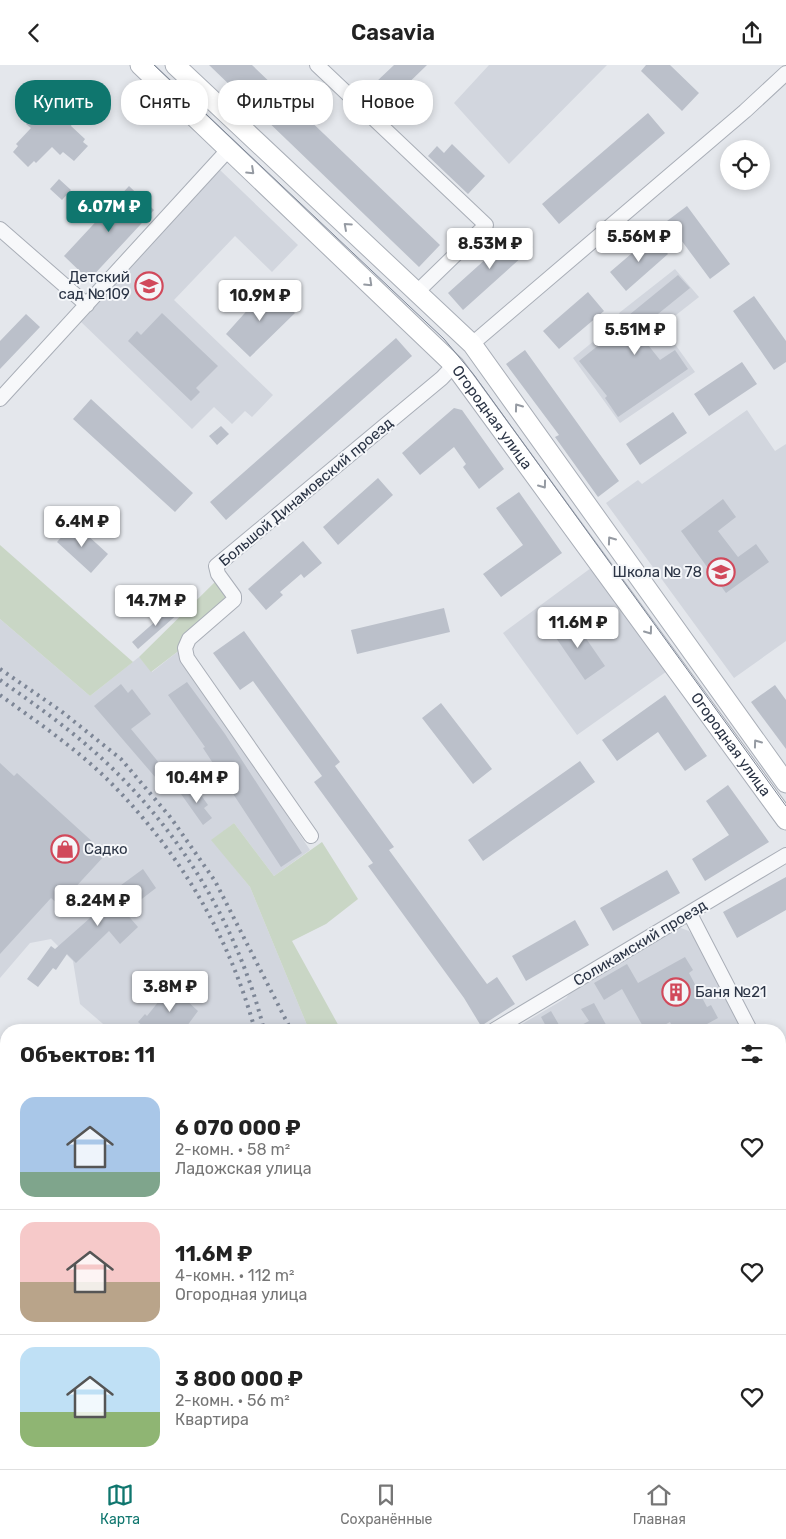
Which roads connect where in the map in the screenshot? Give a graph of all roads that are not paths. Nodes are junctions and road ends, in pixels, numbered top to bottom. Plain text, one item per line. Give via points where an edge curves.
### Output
1 (140, 65) edge
2 (175, 65) edge
3 (318, 65) edge
4 (786, 73) edge
5 (228, 149) junction
6 (0, 229) edge
7 (418, 291) junction
8 (87, 305) junction
9 (472, 344) junction
10 (454, 365) junction
11 (0, 399) edge
12 (786, 783) edge
13 (786, 820) edge
14 (311, 836) dead end
15 (786, 855) edge
16 (690, 914) junction
17 (504, 1024) edge
18 (747, 1024) edge

1 - 5 street, Огородная улица
7 -> 2 street, Огородная улица
3 - 7 street via 486,225
4 - 9 street
5 - 8 street
5 -> 10 street, Огородная улица
6 - 8 street
7 - 9 street, Огородная улица
8 - 11 street
12 -> 9 street, Огородная улица
10 -> 13 street, Огородная улица
10 - 14 street, Большой Динамовский проезд via 216,566 234,600 189,639 185,648 188,658
15 - 16 street, Соликамский проезд
16 - 17 street, Соликамский проезд
16 - 18 street

